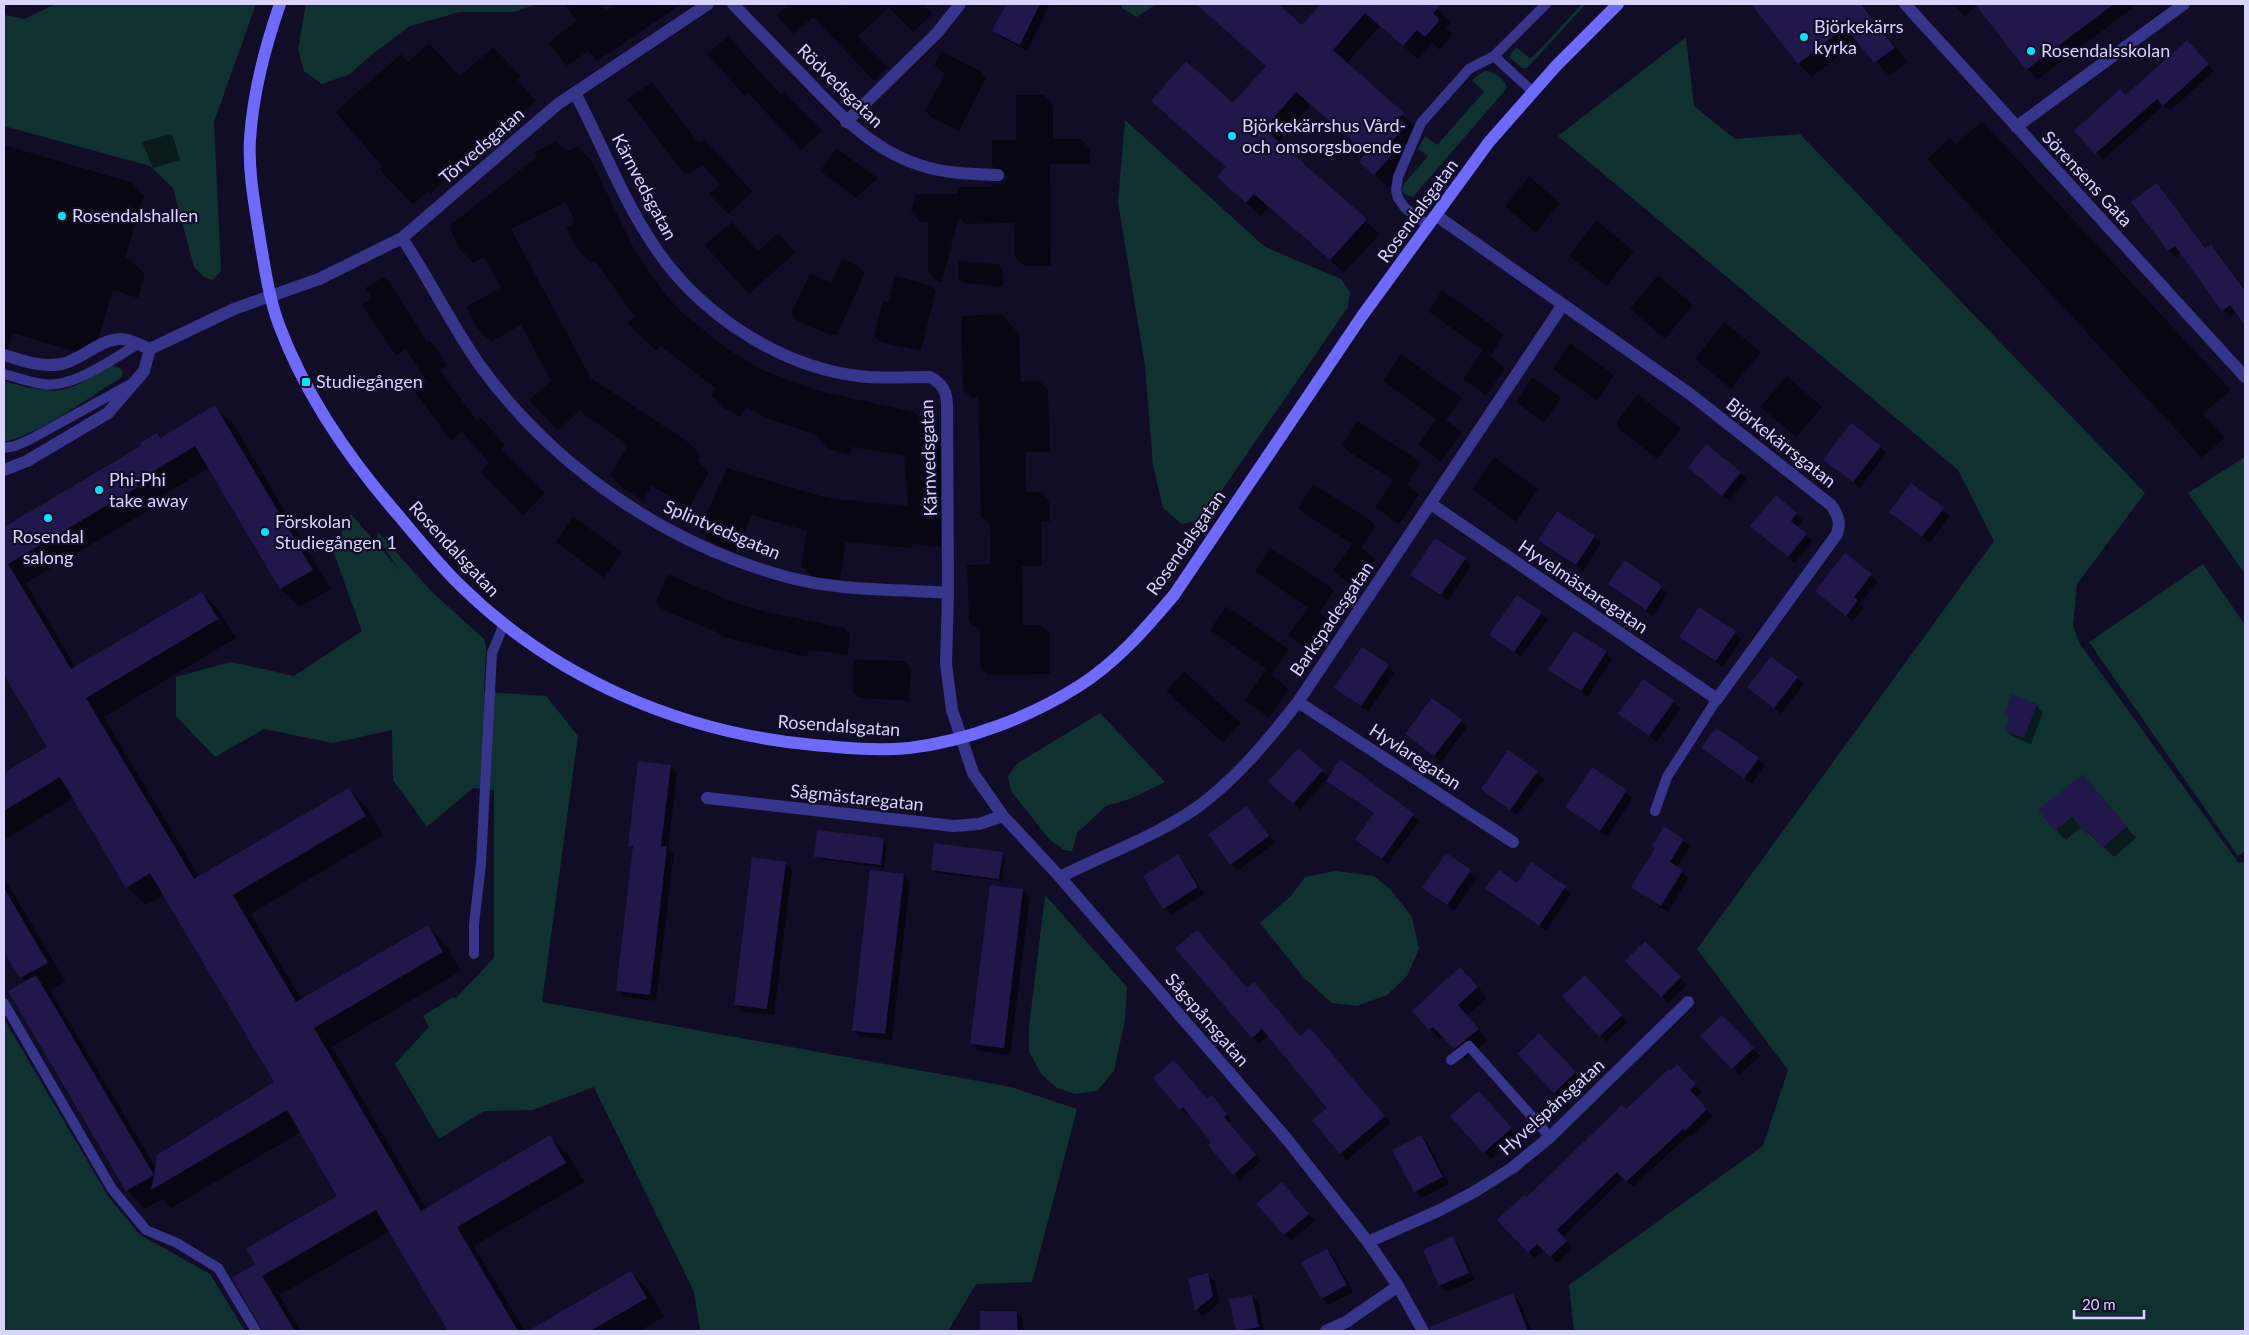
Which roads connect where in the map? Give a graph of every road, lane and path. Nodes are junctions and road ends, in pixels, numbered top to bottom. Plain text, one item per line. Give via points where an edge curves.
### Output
1 (280, 4) edge
2 (708, 4) edge
3 (733, 4) edge
4 (960, 4) edge
5 (1546, 4) edge
6 (1618, 4) edge
7 (1905, 4) edge
8 (2184, 4) edge
9 (1494, 56) junction
10 (1532, 91) junction
11 (575, 93) junction
12 (846, 122) junction
13 (2016, 127) junction
14 (998, 174) dead end
15 (1433, 221) junction
16 (402, 238) junction
17 (270, 297) junction
18 (1562, 306) junction
19 (138, 344) junction
20 (150, 349) junction
21 (4, 355) edge
22 (4, 374) edge
23 (2245, 377) edge
24 (137, 381) junction
25 (4, 448) edge
26 (4, 470) edge
27 (1430, 504) junction
28 (948, 593) junction
29 (504, 624) junction
30 (1717, 699) junction
31 (1298, 702) junction
32 (959, 737) junction
33 (707, 798) dead end
34 (1654, 811) dead end
35 (1003, 816) junction
36 (1513, 842) dead end
37 (1060, 877) junction
38 (474, 954) dead end
39 (1688, 1002) dead end
40 (4, 1003) edge
41 (1451, 1060) dead end
42 (1550, 1137) junction
43 (1368, 1242) junction
44 (1398, 1286) junction
45 (256, 1331) edge
46 (1326, 1331) edge
47 (1423, 1331) edge

1 - 17 street, Rosendalsgatan via 262,59 250,141 252,193
2 - 11 street, Törvedsgatan
3 - 12 street, Rödvedsgatan
4 - 12 street via 937,33
5 - 9 lane
6 - 10 street, Rosendalsgatan
7 - 13 street, Sörensens Gata
8 - 13 street
9 - 10 lane
9 - 15 lane via 1469,68 1421,123 1398,177 1396,190 1405,208
10 - 15 street, Rosendalsgatan via 1489,142
11 - 16 street, Törvedsgatan via 500,152
11 - 28 street, Kärnvedsgatan via 648,237 667,265 717,314 748,336 822,369 859,376 930,377 940,383 947,394
12 - 14 street, Rödvedsgatan via 871,142 925,167 952,173
13 - 23 street, Sörensens Gata
15 - 18 street, Björkekärrsgatan
15 - 32 street, Rosendalsgatan via 1341,346 1174,595 1144,630 1112,661 1074,688 1033,711
16 - 17 street, Törvedsgatan via 319,279
16 - 28 street, Splintvedsgatan via 481,366 508,401 588,478 636,510 724,554 787,577 822,583
17 - 20 street via 218,315
17 - 29 street, Rosendalsgatan via 296,365 348,454 441,565
18 - 27 street, Barkspadesgatan
18 - 30 street, Björkekärrsgatan via 1690,394 1831,505 1838,514 1840,525 1837,534
19 - 20 street
19 - 21 street via 122,338 60,364 43,365
19 - 22 lane via 59,385
20 - 24 street via 144,371
24 - 25 lane via 31,439
24 - 26 street via 97,421 27,462
27 - 30 street, Hyvelmästaregatan
27 - 31 street, Barkspadesgatan
28 - 32 street, Kärnvedsgatan via 946,664
29 - 32 street, Rosendalsgatan via 557,661 610,690 713,728 776,740 873,749 912,747
29 - 38 lane via 492,653
30 - 34 lane, Björkekärrsgatan via 1667,777
31 - 36 street, Hyvlaregatan
31 - 37 street, Barkspadesgatan via 1240,772 1197,807
32 - 35 street, Sågspånsgatan via 973,773
33 - 35 street, Sågmästaregatan via 954,826 979,824
35 - 37 street, Sågspånsgatan
37 - 43 street, Sågspånsgatan via 1286,1138
39 - 42 street, Hyvelspånsgatan
40 - 45 lane via 112,1189 146,1230 177,1243 218,1268
41 - 42 lane via 1469,1046
42 - 43 street, Hyvelspånsgatan via 1505,1173 1474,1192
43 - 44 street, Sågspånsgatan
44 - 46 street via 1346,1322
44 - 47 street, Sågspånsgatan

